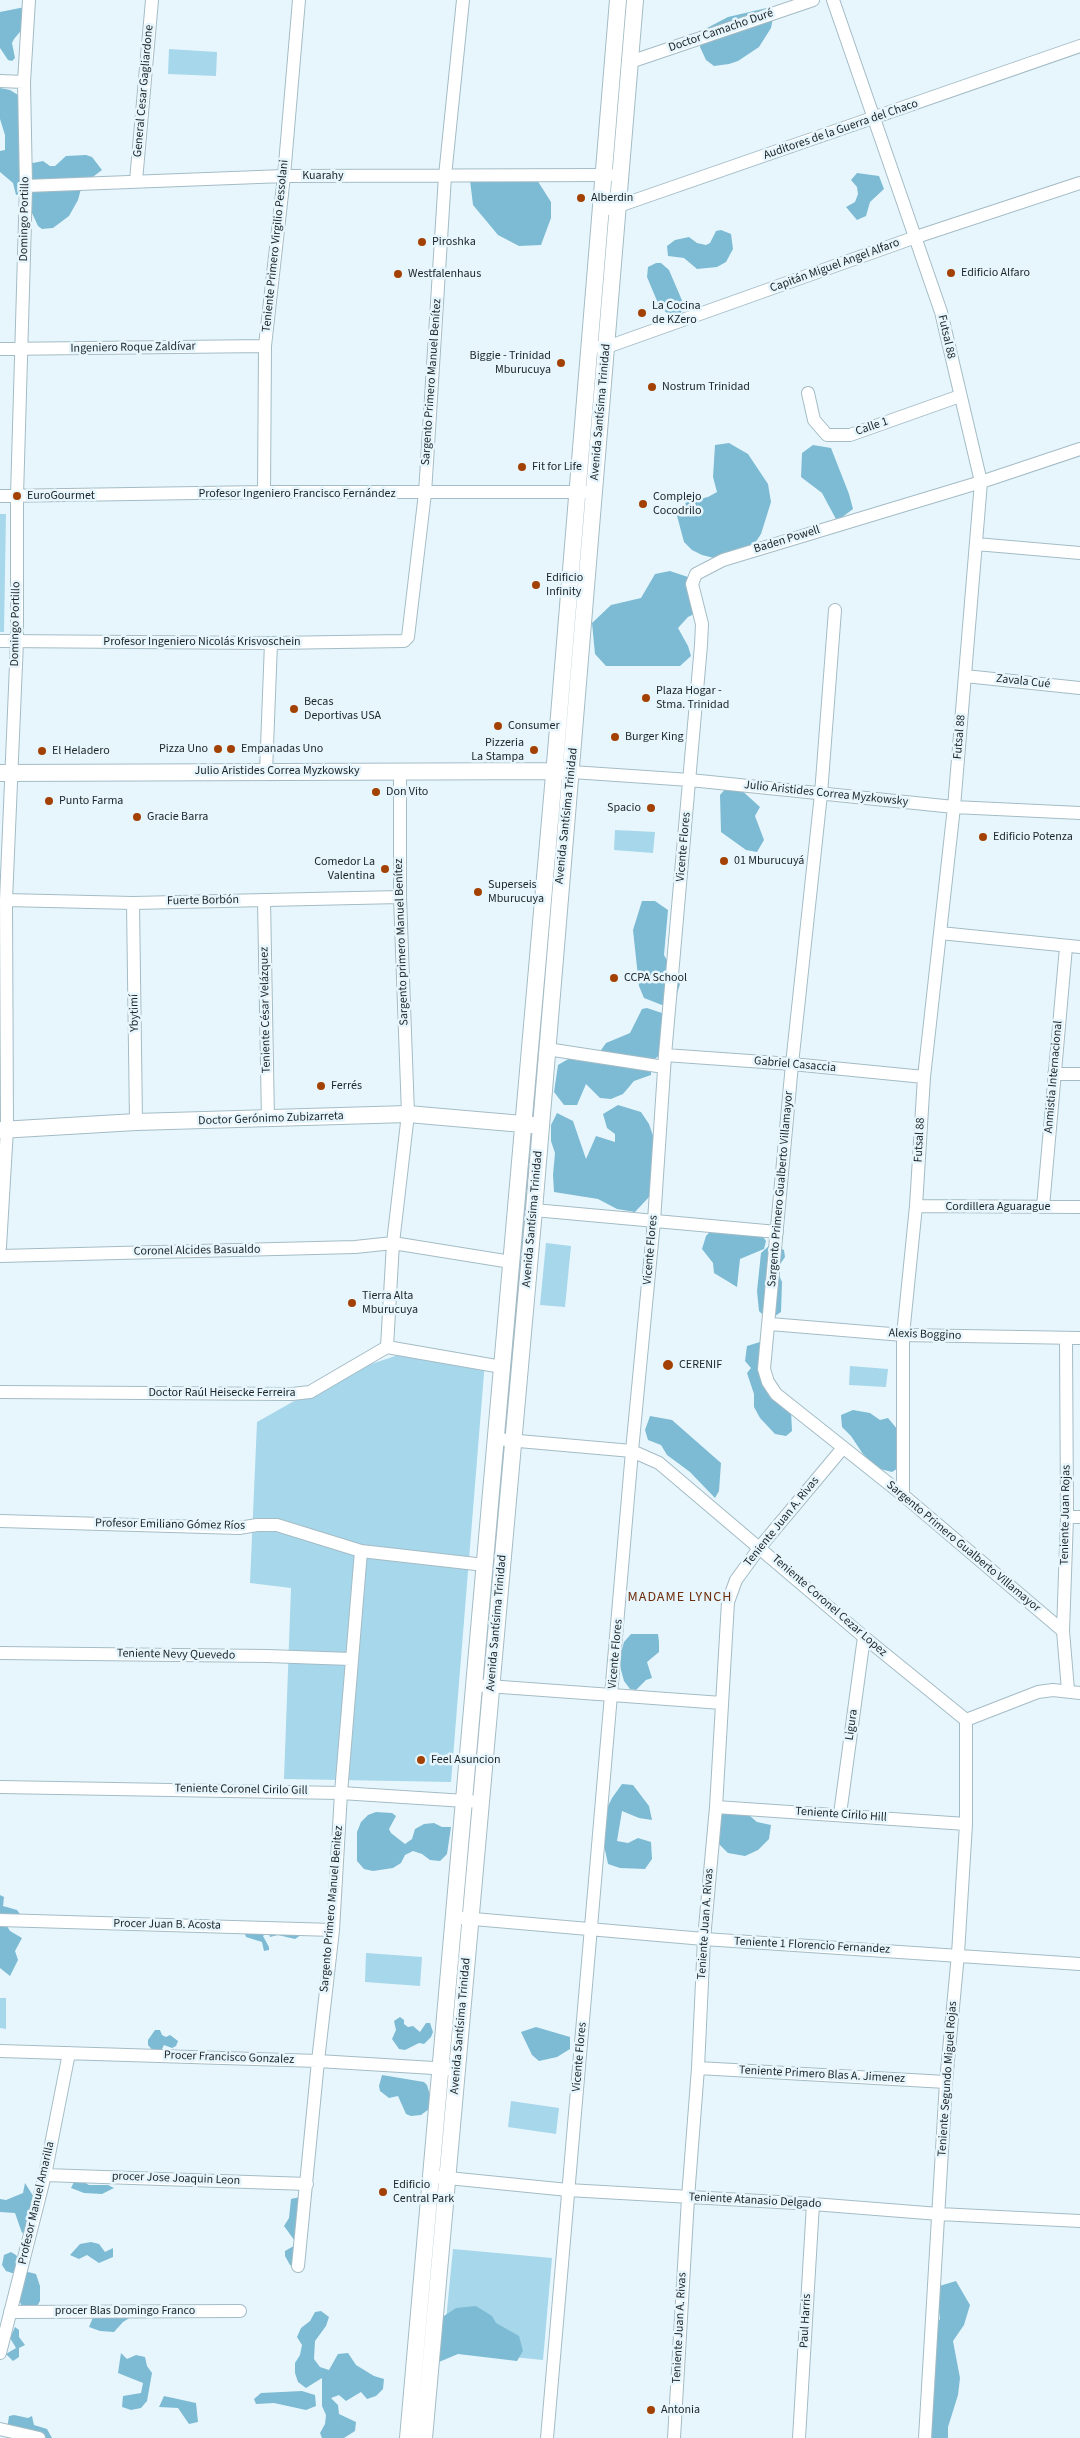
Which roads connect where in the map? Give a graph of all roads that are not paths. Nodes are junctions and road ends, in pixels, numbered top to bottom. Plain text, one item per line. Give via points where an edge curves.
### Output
1 (28, 0) edge
2 (152, 0) edge
3 (299, 0) edge
4 (464, 0) edge
5 (618, 0) edge
6 (635, 0) edge
7 (813, 0) edge
8 (832, 0) edge
9 (1080, 46) edge
10 (630, 62) junction
11 (0, 81) edge
12 (24, 82) junction
13 (873, 120) junction
14 (621, 174) junction
15 (284, 176) junction
16 (445, 176) junction
17 (604, 176) junction
18 (136, 181) junction
19 (1080, 183) edge
20 (26, 186) junction
21 (618, 207) junction
22 (600, 212) junction
23 (913, 238) junction
24 (265, 346) junction
25 (590, 347) junction
26 (607, 347) junction
27 (0, 349) edge
28 (21, 349) junction
29 (808, 393) dead end
30 (960, 396) junction
31 (1080, 449) edge
32 (982, 482) junction
33 (264, 492) junction
34 (577, 492) junction
35 (595, 493) junction
36 (425, 494) junction
37 (0, 496) edge
38 (18, 496) junction
39 (976, 544) junction
40 (1080, 553) edge
41 (835, 610) dead end
42 (565, 637) junction
43 (583, 639) junction
44 (0, 641) edge
45 (17, 641) junction
46 (404, 641) joint
47 (271, 643) junction
48 (965, 676) junction
49 (1080, 688) edge
50 (554, 770) junction
51 (400, 771) junction
52 (266, 772) junction
53 (572, 772) junction
54 (5, 773) edge
55 (690, 780) junction
56 (821, 794) junction
57 (954, 807) junction
58 (1080, 813) edge
59 (400, 897) junction
60 (6, 900) junction
61 (264, 900) junction
62 (133, 903) junction
63 (940, 933) junction
64 (1080, 946) edge
65 (1066, 947) junction
66 (547, 1048) junction
67 (665, 1061) junction
68 (792, 1064) junction
69 (1054, 1074) junction
70 (1080, 1074) edge
71 (924, 1077) junction
72 (408, 1114) junction
73 (268, 1120) junction
74 (136, 1122) junction
75 (523, 1125) junction
76 (541, 1126) junction
77 (3, 1130) edge
78 (916, 1206) junction
79 (1043, 1207) junction
80 (1080, 1207) edge
81 (534, 1210) junction
82 (654, 1221) junction
83 (777, 1232) junction
84 (393, 1243) junction
85 (0, 1247) edge
86 (0, 1256) edge
87 (511, 1262) junction
88 (770, 1324) junction
89 (903, 1335) junction
90 (1080, 1338) edge
91 (1066, 1339) junction
92 (387, 1348) junction
93 (502, 1367) junction
94 (0, 1392) edge
95 (496, 1439) junction
96 (513, 1440) junction
97 (842, 1448) junction
98 (632, 1451) junction
99 (903, 1495) junction
100 (1074, 1517) edge
101 (0, 1521) edge
102 (760, 1547) junction
103 (361, 1551) junction
104 (485, 1565) junction
105 (1063, 1631) junction
106 (864, 1636) junction
107 (0, 1653) edge
108 (351, 1659) junction
109 (492, 1684) junction
110 (474, 1685) junction
111 (1074, 1692) edge
112 (613, 1694) junction
113 (722, 1703) junction
114 (966, 1720) junction
115 (0, 1787) edge
116 (341, 1793) junction
117 (464, 1802) junction
118 (481, 1802) junction
119 (716, 1807) junction
120 (840, 1814) junction
121 (966, 1824) junction
122 (454, 1917) junction
123 (471, 1918) junction
124 (0, 1920) edge
125 (591, 1929) junction
126 (333, 1930) junction
127 (704, 1939) junction
128 (958, 1954) junction
129 (1080, 1964) edge
130 (0, 2051) edge
131 (70, 2053) junction
132 (318, 2061) junction
133 (698, 2068) junction
134 (440, 2069) junction
135 (457, 2069) junction
136 (946, 2082) junction
137 (45, 2175) junction
138 (431, 2176) junction
139 (448, 2177) junction
140 (307, 2184) junction
141 (568, 2190) junction
142 (688, 2198) junction
143 (813, 2204) junction
144 (939, 2214) junction
145 (1080, 2221) edge
146 (298, 2266) dead end
147 (240, 2311) dead end
148 (10, 2312) junction
149 (0, 2353) edge
150 (0, 2429) edge
151 (39, 2438) edge
152 (408, 2438) edge
153 (424, 2438) edge
154 (547, 2438) edge
155 (674, 2438) edge
156 (799, 2438) edge
157 (924, 2438) edge

1 - 12 street, Domingo Portillo
2 - 18 street, General Cesar Gagliardone
3 - 15 street, Teniente Primero Virgilio Pessolani
4 - 16 street, Sargento Primero Manuel Benítez
5 - 17 main road, Avenida Santísima Trinidad
6 - 10 main road, Avenida Santísima Trinidad
7 - 10 street, Doctor Camacho Duré
8 - 13 street, Futsal 88
9 - 13 street, Auditores de la Guerra del Chaco
10 - 14 main road, Avenida Santísima Trinidad
11 - 12 street
12 - 20 street, Domingo Portillo
13 - 21 street, Auditores de la Guerra del Chaco
13 - 23 street, Futsal 88
14 - 17 street, Kuarahy
14 - 21 main road, Avenida Santísima Trinidad
15 - 16 street, Kuarahy
15 - 18 street, Kuarahy
15 - 24 street, Teniente Primero Virgilio Pessolani
16 - 17 street, Kuarahy
16 - 36 street, Sargento Primero Manuel Benítez
17 - 22 main road, Avenida Santísima Trinidad
18 - 20 street, Kuarahy
19 - 23 street, Capitán Miguel Angel Alfaro
20 - 28 street, Domingo Portillo
21 - 22 street, Auditores de la Guerra del Chaco
21 - 26 main road, Avenida Santísima Trinidad
22 - 25 main road, Avenida Santísima Trinidad
23 - 26 street, Capitán Miguel Angel Alfaro
23 - 30 street, Futsal 88 via 941,312
24 - 28 street, Ingeniero Roque Zaldívar
24 - 33 street, Teniente Primero Virgilio Pessolani
25 - 26 street, Capitán Miguel Angel Alfaro
25 - 34 main road, Avenida Santísima Trinidad
26 - 35 main road, Avenida Santísima Trinidad
27 - 28 street, Ingeniero Roque Zaldívar
28 - 38 street, Domingo Portillo
29 - 30 street, Calle 1 via 814,420 827,435 850,434
30 - 32 street, Futsal 88
31 - 32 street, Baden Powell
32 - 39 street, Futsal 88
32 - 55 street, Baden Powell via 723,560 696,574 692,584 702,624
33 - 36 street, Profesor Ingeniero Francisco Fernández
33 - 38 street, Profesor Ingeniero Francisco Fernández
34 - 35 street, Profesor Ingeniero Francisco Fernández
34 - 36 street, Profesor Ingeniero Francisco Fernández
34 - 42 main road, Avenida Santísima Trinidad
35 - 43 main road, Avenida Santísima Trinidad
36 - 46 street, Sargento Primero Manuel Benítez via 410,633
37 - 38 street, Profesor Ingeniero Francisco Fernández
38 - 45 street, Domingo Portillo
39 - 40 street
39 - 48 street, Futsal 88
41 - 56 street, Sargento Primero Gualberto Villamayor
42 - 43 main road
42 - 50 main road, Avenida Santísima Trinidad
43 - 53 main road, Avenida Santísima Trinidad
44 - 45 street, Profesor Ingeniero Nicolás Krisvoschein
45 - 47 street, Profesor Ingeniero Nicolás Krisvoschein
45 - 54 street, Domingo Portillo
46 - 47 street, Profesor Ingeniero Nicolás Krisvoschein
47 - 52 street
48 - 49 street, Zavala Cué
48 - 57 street, Futsal 88
50 - 51 main road, Julio Aristides Correa Myzkowsky
50 - 53 main road, Julio Aristides Correa Myzkowsky
50 - 75 main road, Avenida Santísima Trinidad
51 - 52 main road, Julio Aristides Correa Myzkowsky
51 - 59 street, Sargento primero Manuel Benítez
52 - 54 main road, Julio Aristides Correa Myzkowsky
53 - 55 street, Julio Aristides Correa Myzkowsky
53 - 66 main road, Avenida Santísima Trinidad via 562,853
54 - 60 street, Domingo Portillo
55 - 56 street, Julio Aristides Correa Myzkowsky
55 - 67 street, Vicente Flores
56 - 57 street, Julio Aristides Correa Myzkowsky
56 - 68 street, Sargento Primero Gualberto Villamayor
57 - 58 street, Julio Aristides Correa Myzkowsky
57 - 63 street, Futsal 88
59 - 61 street, Fuerte Borbón
59 - 72 street, Sargento primero Manuel Benítez
60 - 62 street, Fuerte Borbón
60 - 77 street, Domingo Portillo
61 - 62 street, Fuerte Borbón
61 - 73 street, Teniente César Velázquez
62 - 74 street, Ybytimí
63 - 65 street
63 - 71 street, Futsal 88
64 - 65 street
65 - 69 street, Anmistia Internacional
66 - 67 street, Gabriel Casaccia
66 - 76 main road, Avenida Santísima Trinidad
67 - 68 street, Gabriel Casaccia
67 - 82 street, Vicente Flores
68 - 71 street, Gabriel Casaccia
68 - 83 street, Sargento Primero Gualberto Villamayor
69 - 70 street
69 - 79 street, Anmistia Internacional
71 - 78 street, Futsal 88
72 - 73 main road, Doctor Gerónimo Zubizarreta
72 - 75 main road, Doctor Gerónimo Zubizarreta
72 - 84 street
73 - 74 main road, Doctor Gerónimo Zubizarreta
74 - 77 main road, Doctor Gerónimo Zubizarreta
75 - 76 main road, Doctor Gerónimo Zubizarreta
75 - 87 main road, Avenida Santísima Trinidad
76 - 81 main road, Avenida Santísima Trinidad
77 - 85 street, Domingo Portillo
78 - 79 street, Cordillera Aguarague
78 - 89 street, Futsal 88
79 - 80 street, Cordillera Aguarague
81 - 82 street
81 - 96 main road, Avenida Santísima Trinidad
82 - 83 street
82 - 98 street, Vicente Flores
83 - 88 street, Sargento Primero Gualberto Villamayor
84 - 86 street, Coronel Alcides Basualdo via 355,1247
84 - 87 street, Coronel Alcides Basualdo
84 - 92 street
87 - 93 main road, Avenida Santísima Trinidad
88 - 89 street, Alexis Boggino
88 - 97 street, Sargento Primero Gualberto Villamayor via 764,1369 768,1382 776,1394
89 - 91 street, Alexis Boggino
89 - 99 street, Futsal 88
90 - 91 street, Alexis Boggino
91 - 100 street, Teniente Juan Rojas
92 - 93 street
92 - 94 street, Doctor Raúl Heisecke Ferreira via 310,1392
93 - 95 main road, Avenida Santísima Trinidad
95 - 96 street, Teniente Coronel Cezar Lopez
95 - 104 main road, Avenida Santísima Trinidad
96 - 98 street, Teniente Coronel Cezar Lopez
96 - 109 main road, Avenida Santísima Trinidad
97 - 99 street, Sargento Primero Gualberto Villamayor
97 - 102 street, Teniente Juan A. Rivas
98 - 102 street, Teniente Coronel Cezar Lopez via 659,1463
98 - 112 street, Vicente Flores
99 - 105 street, Sargento Primero Gualberto Villamayor
100 - 105 street, Teniente Juan Rojas
101 - 103 street, Profesor Emiliano Gómez Ríos via 239,1528 257,1524 277,1525
102 - 106 street, Teniente Coronel Cezar Lopez
102 - 113 street, Teniente Juan A. Rivas via 736,1580 728,1602
103 - 104 street, Profesor Emiliano Gómez Ríos
103 - 108 street, Sargento Primero Manuel Benitez
104 - 110 main road, Avenida Santísima Trinidad
105 - 111 street, Teniente Juan Rojas
106 - 114 street, Teniente Coronel Cezar Lopez
106 - 120 street, Ligura
107 - 108 street, Teniente Nevy Quevedo
108 - 116 street, Sargento Primero Manuel Benitez
109 - 110 street
109 - 112 street
109 - 118 main road, Avenida Santísima Trinidad
110 - 117 main road, Avenida Santísima Trinidad
111 - 114 street via 1038,1692
112 - 113 street
112 - 125 street, Vicente Flores
113 - 119 street, Teniente Juan A. Rivas
114 - 121 street, Teniente Segundo Miguel Rojas
115 - 116 street, Teniente Coronel Cirilo Gill
116 - 117 street, Teniente Coronel Cirilo Gill
116 - 126 street, Sargento Primero Manuel Benitez
117 - 118 street, Teniente Coronel Cirilo Gill
117 - 122 main road, Avenida Santísima Trinidad
118 - 123 main road, Avenida Santísima Trinidad
119 - 120 street, Teniente Cirilo Hill
119 - 127 street, Teniente Juan A. Rivas
120 - 121 street, Teniente Cirilo Hill
121 - 128 street, Teniente Segundo Miguel Rojas
122 - 123 street, Teniente 1 Florencio Fernandez
122 - 134 main road, Avenida Santísima Trinidad
123 - 125 street, Teniente 1 Florencio Fernandez
123 - 135 main road, Avenida Santísima Trinidad
124 - 126 street, Procer Juan B. Acosta
125 - 127 street, Teniente 1 Florencio Fernandez
125 - 141 street, Vicente Flores
126 - 132 street, Sargento Primero Manuel Benitez
127 - 128 street, Teniente 1 Florencio Fernandez
127 - 133 street, Teniente Juan A. Rivas
128 - 129 street, Teniente 1 Florencio Fernandez
128 - 136 street, Teniente Segundo Miguel Rojas
130 - 131 street, Procer Francisco Gonzalez
131 - 132 street, Procer Francisco Gonzalez
131 - 137 street, Profesor Manuel Amarilla
132 - 134 street, Procer Francisco Gonzalez
132 - 140 street, Sargento Primero Manuel Benitez
133 - 136 street, Teniente Primero Blas A. Jimenez
133 - 142 street, Teniente Juan A. Rivas
134 - 135 street, Procer Francisco Gonzalez
134 - 138 main road, Avenida Santísima Trinidad
135 - 139 main road, Avenida Santísima Trinidad
136 - 144 street, Teniente Segundo Miguel Rojas
137 - 140 street, procer Jose Joaquin Leon
137 - 148 street, Profesor Manuel Amarilla
138 - 139 street, Teniente Atanasio Delgado
138 - 152 main road, Avenida Santísima Trinidad
139 - 141 street, Teniente Atanasio Delgado
139 - 153 main road, Avenida Santísima Trinidad
140 - 146 street, Sargento Primero Manuel Benitez
141 - 142 street, Teniente Atanasio Delgado
141 - 154 street, Vicente Flores
142 - 143 street, Teniente Atanasio Delgado
142 - 155 street, Teniente Juan A. Rivas
143 - 144 street, Teniente Atanasio Delgado
143 - 156 street, Paul Harris
144 - 145 street, Teniente Atanasio Delgado
144 - 157 street, Teniente Segundo Miguel Rojas
147 - 148 street, procer Blas Domingo Franco
148 - 149 street, Profesor Manuel Amarilla
150 - 151 street

